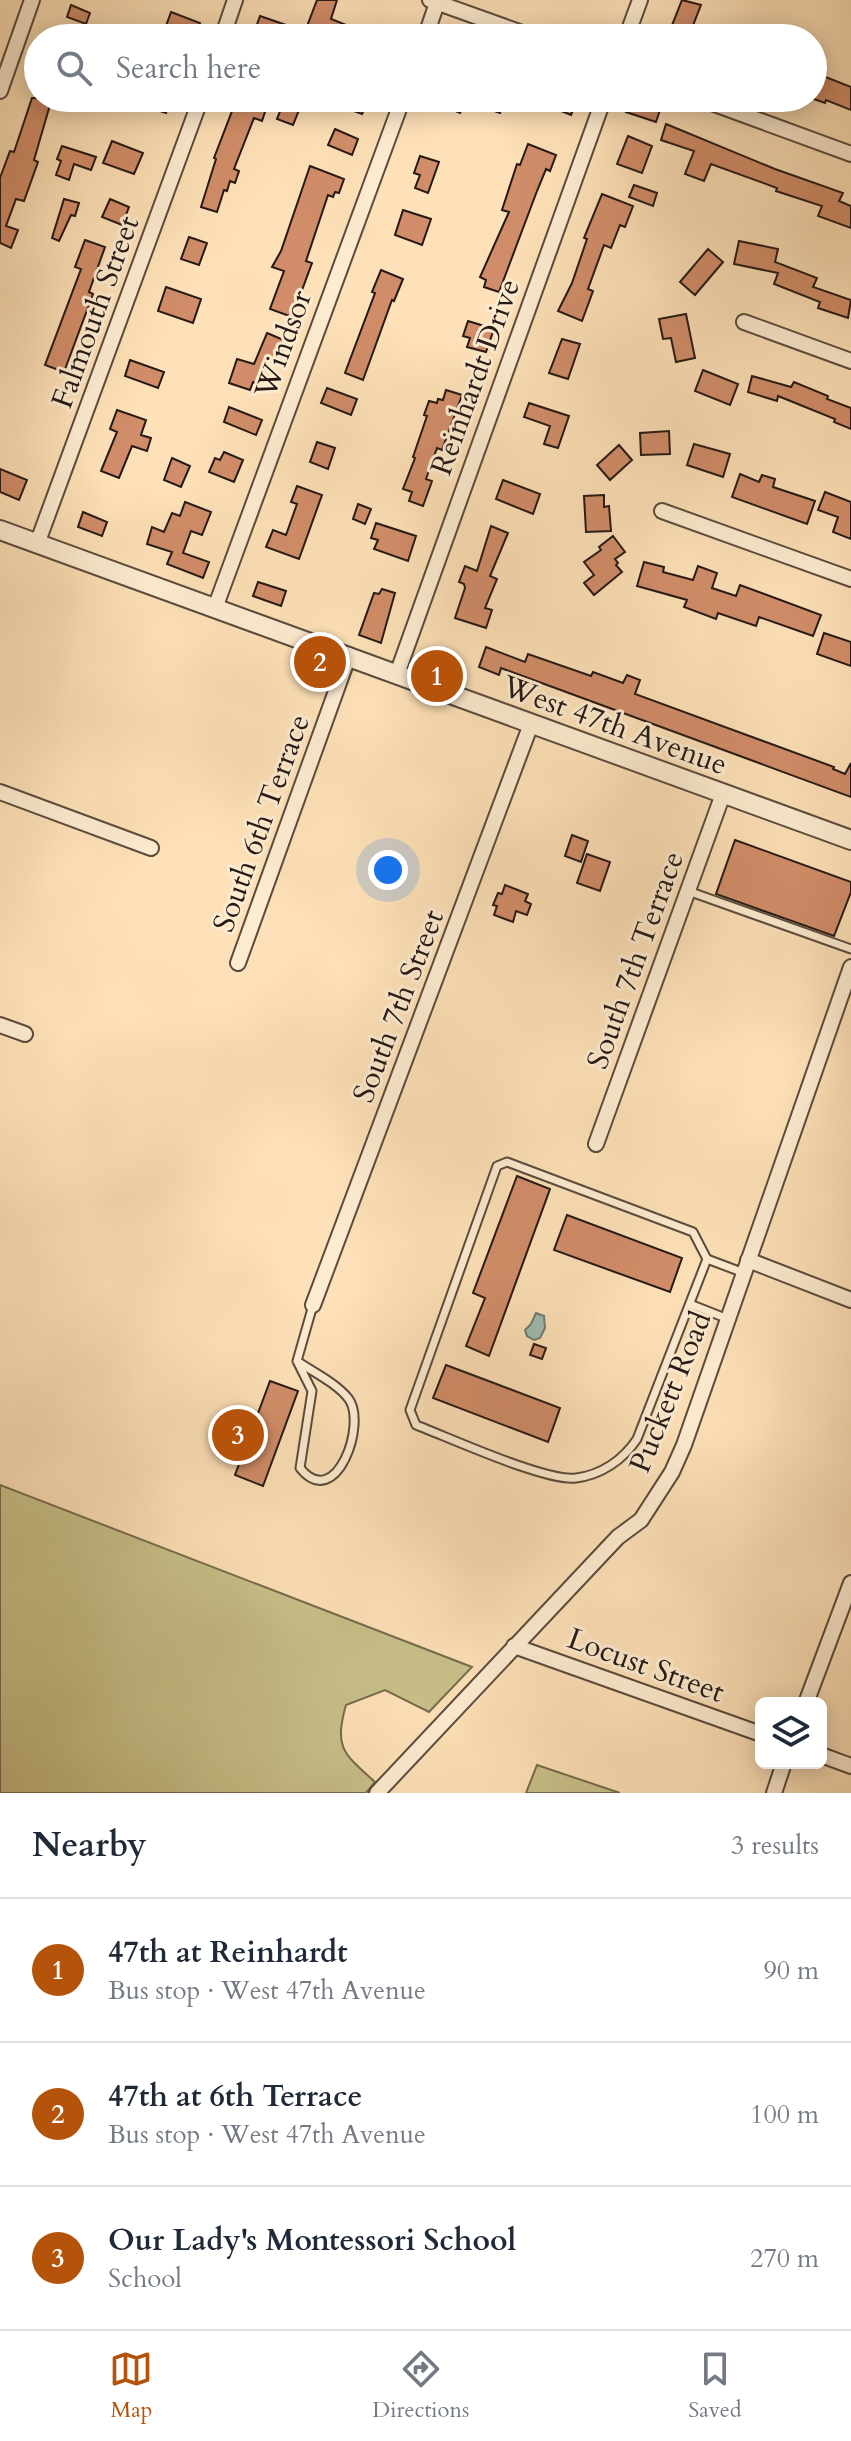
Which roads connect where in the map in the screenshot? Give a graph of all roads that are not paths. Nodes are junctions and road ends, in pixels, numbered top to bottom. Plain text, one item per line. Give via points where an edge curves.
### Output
1 (32, 0) edge
2 (235, 0) edge
3 (640, 0) edge
4 (434, 1) edge
5 (227, 24) edge
6 (428, 24) edge
7 (497, 24) edge
8 (631, 24) edge
9 (0, 91) edge
10 (196, 112) edge
11 (398, 112) edge
12 (599, 112) edge
13 (736, 112) edge
14 (851, 154) edge
15 (744, 322) dead end
16 (851, 361) edge
17 (662, 511) dead end
18 (0, 530) edge
19 (37, 544) junction
20 (851, 579) edge
21 (215, 608) junction
22 (349, 655) junction
23 (397, 674) junction
24 (531, 724) junction
25 (0, 792) edge
26 (723, 794) junction
27 (851, 840) edge
28 (151, 848) dead end
29 (688, 891) junction
30 (851, 949) edge
31 (238, 963) dead end
32 (851, 967) edge
33 (0, 1025) edge
34 (25, 1034) dead end
35 (596, 1144) dead end
36 (707, 1259) junction
37 (746, 1266) junction
38 (851, 1300) edge
39 (690, 1304) junction
40 (313, 1305) joint
41 (728, 1319) junction
42 (297, 1361) junction
43 (851, 1583) edge
44 (514, 1646) junction
45 (808, 1697) edge
46 (755, 1732) edge
47 (827, 1757) edge
48 (851, 1766) edge
49 (782, 1769) edge
50 (377, 1793) edge
51 (774, 1793) edge

1 - 9 street
2 - 5 street
3 - 8 street
4 - 6 street
4 - 7 street
10 - 19 street, Falmouth Street
11 - 21 street, Windsor
12 - 23 street, Reinhardt Drive
13 - 14 street
15 - 16 street
17 - 20 street
18 - 19 street, West 47th Avenue
19 - 21 street, West 47th Avenue
21 - 22 street, West 47th Avenue
22 - 23 street, West 47th Avenue
22 - 31 street, South 6th Terrace
23 - 24 street, West 47th Avenue
24 - 26 street, West 47th Avenue
24 - 40 street, South 7th Street
25 - 28 street
26 - 27 street, West 47th Avenue
26 - 29 street, South 7th Terrace
29 - 30 lane
29 - 35 street, South 7th Terrace
32 - 37 street, Puckett Road
33 - 34 street
36 - 37 lane
36 - 39 lane
36 - 39 lane via 693,1232 507,1162 497,1166 410,1410 416,1425 541,1473 573,1479 607,1468 637,1439
37 - 38 street
37 - 41 street, Puckett Road
39 - 41 lane
40 - 42 lane
41 - 44 street, Puckett Road via 684,1445 641,1520 618,1537
42 - 42 lane via 312,1391 300,1468 308,1479 328,1480 345,1457 356,1412 348,1397
43 - 45 street
44 - 46 street, Locust Street
44 - 50 street, Puckett Road
47 - 48 street
49 - 51 street

